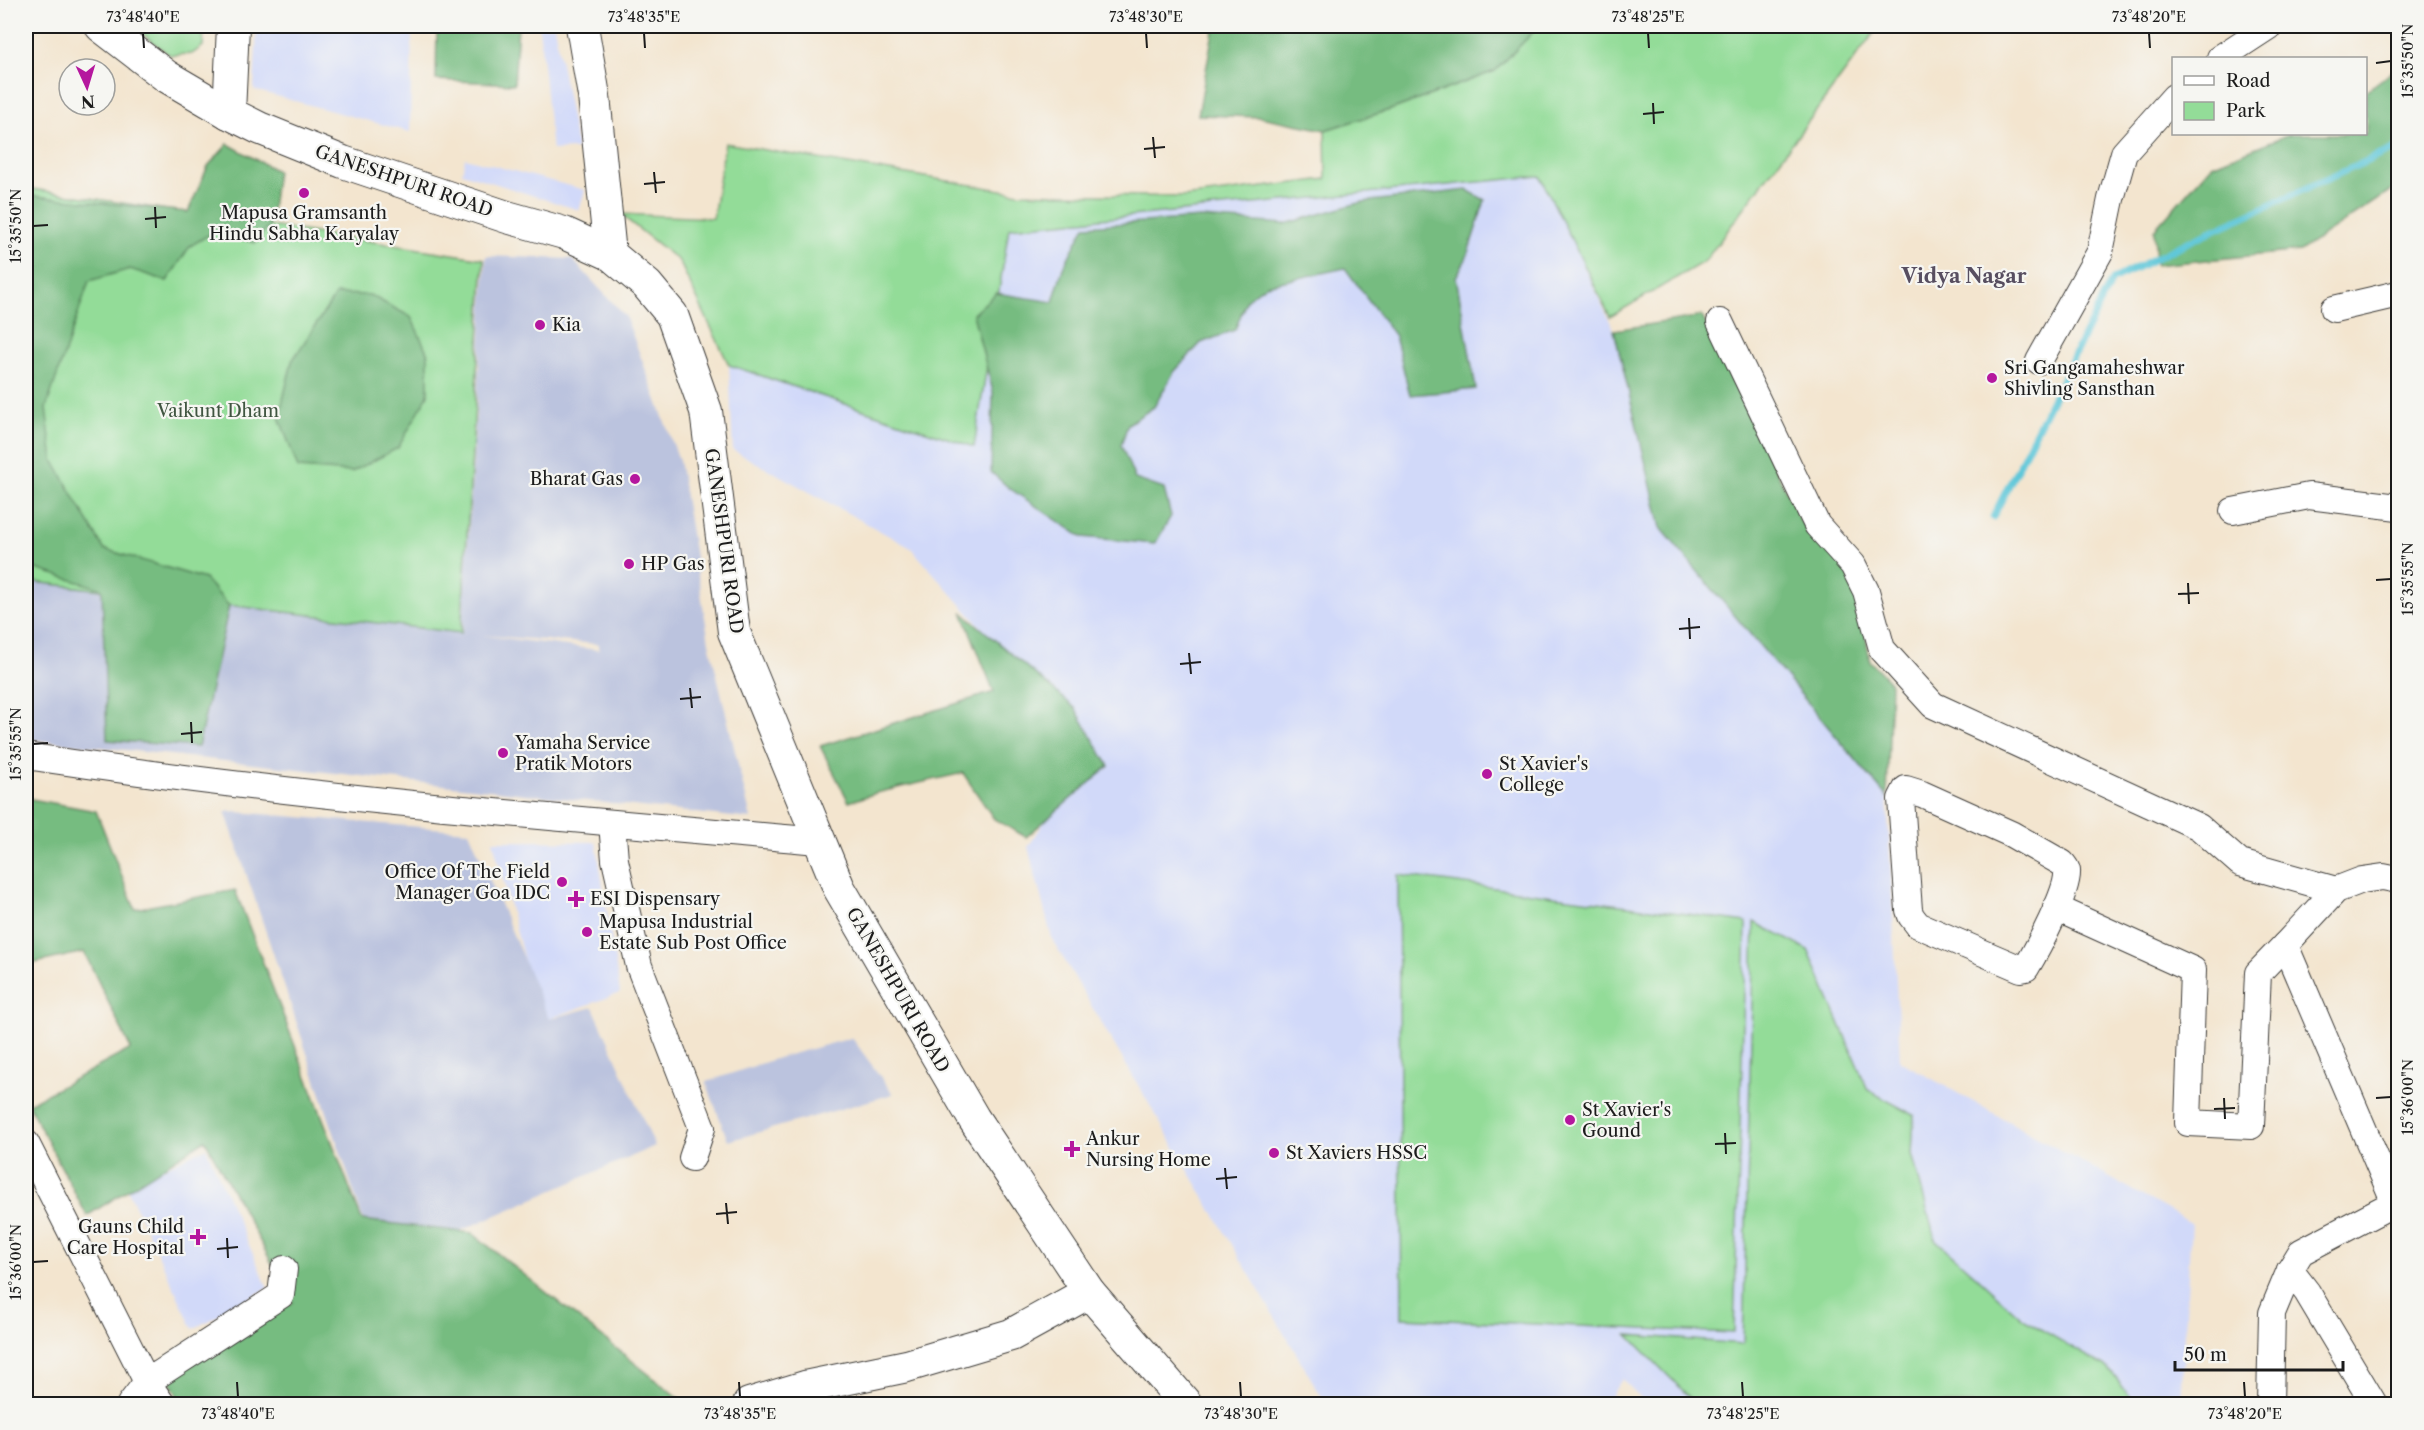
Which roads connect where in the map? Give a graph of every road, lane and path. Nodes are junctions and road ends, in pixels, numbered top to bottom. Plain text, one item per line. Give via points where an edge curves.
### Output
1 (101, 26) edge
2 (234, 26) edge
3 (582, 26) edge
4 (2269, 26) edge
5 (2222, 57) edge
6 (2172, 99) edge
7 (229, 113) junction
8 (610, 254) junction
9 (2398, 294) edge
10 (2334, 309) dead end
11 (1720, 322) dead end
12 (2039, 361) dead end
13 (2398, 507) edge
14 (2233, 511) dead end
15 (26, 756) edge
16 (612, 824) junction
17 (819, 841) junction
18 (2398, 880) edge
19 (2336, 890) junction
20 (2056, 908) junction
21 (2285, 945) junction
22 (26, 1143) edge
23 (692, 1158) dead end
24 (2397, 1205) edge
25 (284, 1269) dead end
26 (2290, 1270) junction
27 (1089, 1292) junction
28 (147, 1382) junction
29 (130, 1404) edge
30 (162, 1404) edge
31 (748, 1404) edge
32 (1186, 1404) edge
33 (2270, 1404) edge
34 (2374, 1404) edge

1 - 7 street, GANESHPURI ROAD via 166,76
2 - 7 street
3 - 8 street via 594,96
4 - 5 street
6 - 12 street via 2124,153 2100,252
7 - 8 street, GANESHPURI ROAD via 343,162 564,233
8 - 17 street, GANESHPURI ROAD via 647,285 672,315 703,402 734,632
9 - 10 street
11 - 19 street via 1817,525 1853,564 1866,591 1882,649 1933,705 2199,827 2240,863
13 - 14 street via 2309,496
15 - 16 street via 243,786
16 - 17 street
16 - 23 street via 615,860 639,966 702,1128
17 - 27 street, GANESHPURI ROAD via 839,888 974,1119
18 - 19 street via 2362,880
19 - 21 street
20 - 20 street via 2024,969 1918,925 1909,910 1902,792 1911,789 2011,834 2062,863 2066,878
20 - 21 street via 2193,970 2188,1123 2251,1126 2258,973
21 - 24 street
22 - 28 street
24 - 26 street via 2301,1252
25 - 28 street via 281,1295
26 - 33 street via 2272,1313
26 - 34 street
27 - 31 street via 1011,1335 907,1366 805,1387
27 - 32 street, GANESHPURI ROAD
28 - 29 street
28 - 30 street

